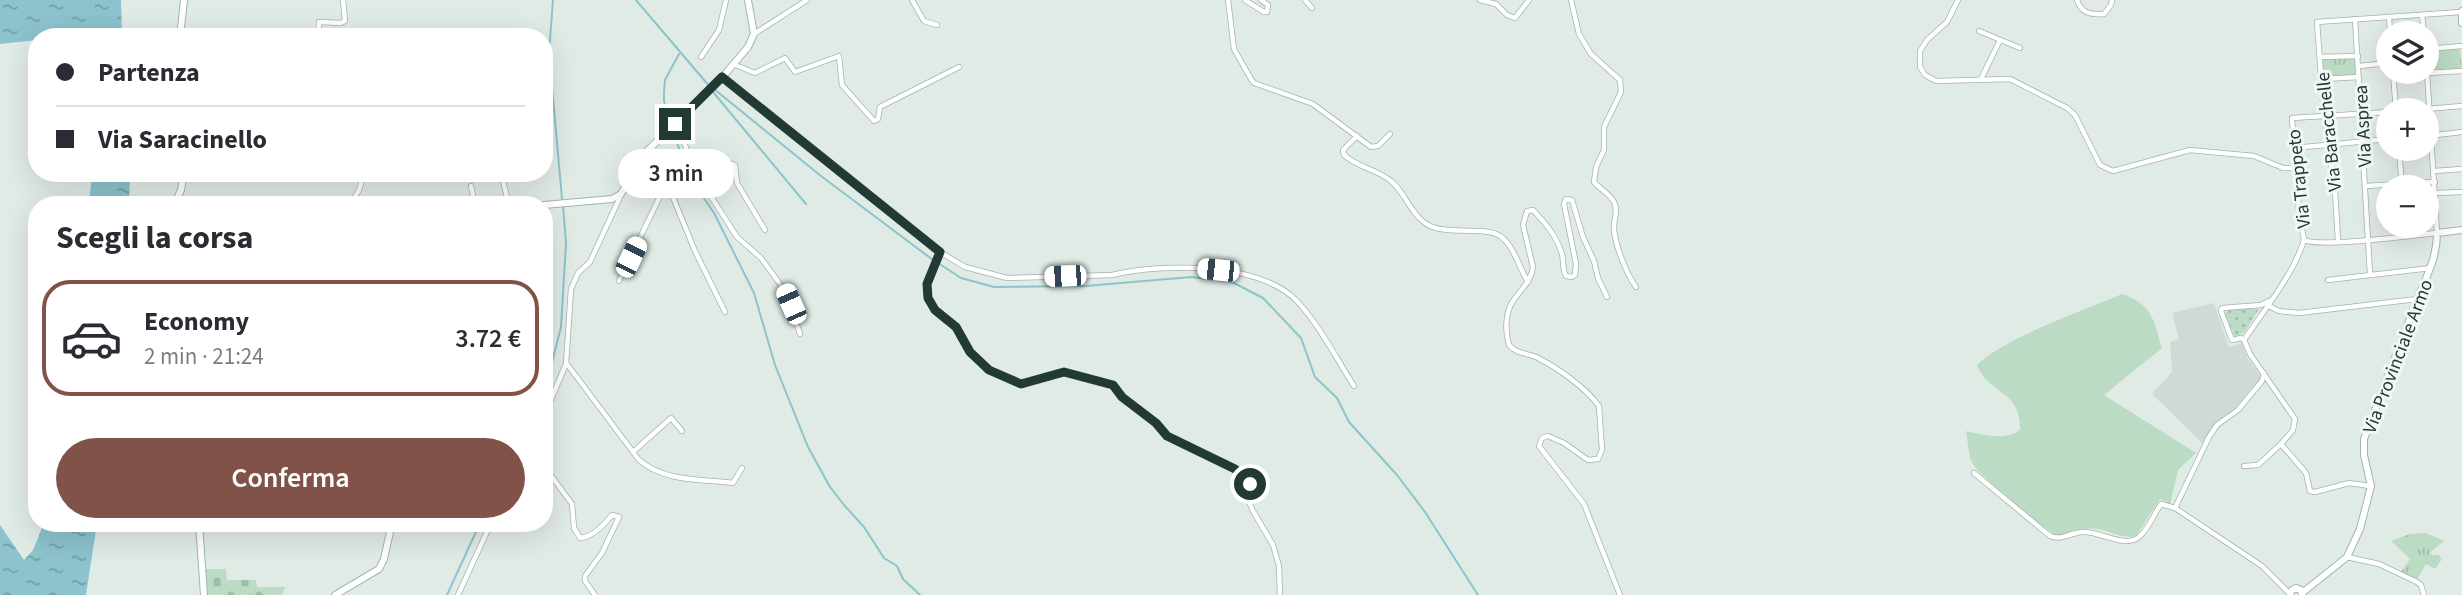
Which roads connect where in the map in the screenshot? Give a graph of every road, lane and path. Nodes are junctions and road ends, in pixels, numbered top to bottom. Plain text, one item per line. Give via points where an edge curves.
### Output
1 (184, 0) edge
2 (343, 0) edge
3 (726, 0) edge
4 (748, 0) edge
5 (807, 0) edge
6 (912, 0) edge
7 (1228, 0) edge
8 (1245, 0) edge
9 (1261, 0) edge
10 (1305, 0) edge
11 (1479, 0) edge
12 (1529, 0) edge
13 (1571, 0) edge
14 (1958, 0) edge
15 (2077, 0) edge
16 (2112, 0) edge
17 (1312, 8) dead end
18 (2462, 11) edge
19 (2422, 15) junction
20 (2389, 17) junction
21 (2355, 19) junction
22 (2389, 21) edge
23 (2423, 21) edge
24 (2462, 23) edge
25 (937, 25) dead end
26 (181, 28) edge
27 (319, 28) edge
28 (1979, 31) dead end
29 (754, 34) junction
30 (2000, 40) junction
31 (2462, 46) edge
32 (2020, 48) dead end
33 (2439, 48) edge
34 (2358, 56) junction
35 (701, 57) dead end
36 (2320, 57) junction
37 (733, 64) junction
38 (2376, 65) edge
39 (2359, 66) junction
40 (959, 67) dead end
41 (2462, 71) edge
42 (2439, 72) edge
43 (721, 78) junction
44 (2359, 78) junction
45 (1981, 79) junction
46 (2322, 79) junction
47 (2462, 106) edge
48 (2439, 108) edge
49 (2376, 113) edge
50 (2360, 114) junction
51 (2324, 116) junction
52 (676, 123) junction
53 (2462, 132) edge
54 (1390, 134) dead end
55 (2439, 135) edge
56 (1357, 136) junction
57 (2376, 140) edge
58 (2362, 142) junction
59 (2329, 144) junction
60 (652, 146) junction
61 (2294, 148) junction
62 (2433, 161) edge
63 (2295, 168) junction
64 (2462, 169) edge
65 (2434, 171) junction
66 (2434, 175) edge
67 (666, 183) junction
68 (471, 186) dead end
69 (2365, 186) junction
70 (2376, 186) edge
71 (706, 187) junction
72 (2462, 191) edge
73 (2439, 193) edge
74 (621, 194) junction
75 (473, 196) edge
76 (553, 204) edge
77 (765, 230) dead end
78 (2462, 230) edge
79 (2439, 233) edge
80 (2380, 238) edge
81 (2437, 238) edge
82 (2368, 239) junction
83 (2304, 240) junction
84 (2338, 242) junction
85 (940, 252) junction
86 (2432, 267) junction
87 (2370, 274) junction
88 (2328, 280) dead end
89 (619, 282) dead end
90 (1528, 282) junction
91 (1636, 287) dead end
92 (1606, 297) dead end
93 (2417, 299) junction
94 (2268, 303) junction
95 (725, 312) dead end
96 (800, 334) dead end
97 (2244, 340) junction
98 (566, 364) junction
99 (2264, 373) junction
100 (1354, 386) dead end
101 (553, 395) edge
102 (682, 432) dead end
103 (2281, 444) junction
104 (633, 452) junction
105 (2244, 466) dead end
106 (742, 468) dead end
107 (1974, 473) dead end
108 (553, 478) edge
109 (2371, 486) junction
110 (2175, 508) junction
111 (200, 532) edge
112 (390, 532) edge
113 (487, 532) edge
114 (2347, 557) junction
115 (2296, 592) edge
116 (204, 595) edge
117 (335, 595) edge
118 (458, 595) edge
119 (595, 595) edge
120 (1280, 595) edge
121 (1620, 595) edge
122 (2424, 595) edge

1 - 26 street
2 - 27 street via 345,20 320,22
3 - 35 street via 719,30
4 - 29 street
5 - 29 street
6 - 25 street via 924,21
7 - 56 street via 1234,49 1254,83 1313,104
8 - 9 street via 1267,12 1268,5
10 - 17 street
11 - 12 street via 1496,4 1515,18
13 - 91 street via 1575,26 1591,54 1620,80 1621,92 1604,127 1604,150 1594,182 1614,201 1616,239
14 - 45 street via 1947,22 1920,51 1920,67 1936,81
15 - 16 street via 2091,15 2104,14
18 - 19 street
18 - 24 street
19 - 20 street
19 - 23 street
20 - 21 street
20 - 22 street
21 - 34 street, Via Asprea
21 - 36 street, Via Baracchelle via 2317,22
28 - 30 street
29 - 37 street
30 - 32 street
30 - 45 street
31 - 33 street
34 - 36 street
34 - 39 street, Via Asprea
36 - 46 street, Via Baracchelle
37 - 40 street via 755,73 785,58 796,72 839,56 842,85 874,121 880,107
37 - 43 street
38 - 39 street
39 - 44 street, Via Asprea
41 - 42 street
43 - 52 street
43 - 85 street
44 - 46 street
44 - 50 street, Via Asprea
45 - 63 street via 2010,79 2067,108 2100,165 2113,172 2190,150 2254,156
46 - 51 street, Via Baracchelle
47 - 48 street
49 - 50 street
50 - 51 street
50 - 58 street, Via Asprea
51 - 59 street, Via Baracchelle
51 - 61 street, Via Trappeto via 2292,118
52 - 60 street
52 - 71 street via 694,170
53 - 55 street
54 - 56 street via 1374,147
56 - 90 street via 1343,150 1350,161 1392,181 1426,224 1501,237
57 - 58 street
58 - 59 street
58 - 69 street, Via Asprea
59 - 61 street
59 - 84 street, Via Baracchelle
60 - 67 street
60 - 74 street
61 - 63 street, Via Trappeto
62 - 65 street
63 - 83 street, Via Trappeto
64 - 65 street
65 - 66 street
67 - 89 street
67 - 95 street
68 - 75 street
69 - 70 street
69 - 82 street, Via Asprea
71 - 77 street via 717,162 735,165 737,183
71 - 96 street via 737,237 761,258 785,291
72 - 73 street
74 - 76 street via 612,199
74 - 98 street via 590,262 571,289
78 - 79 street
80 - 82 street
81 - 86 street, Via Provinciale Armo
82 - 84 street
82 - 87 street, Via Asprea
83 - 84 street
83 - 94 street via 2301,253
85 - 100 street via 965,267 1007,278 1201,268 1260,280 1296,300
85 - 120 street via 927,284 928,298 989,370 1021,384 1064,372 1113,385 1167,436 1245,478 1252,490 1250,504 1273,545
86 - 87 street
86 - 93 street, Via Provinciale Armo
87 - 88 street
90 - 92 street via 1533,267 1523,225 1530,210 1555,236 1566,276 1575,275 1564,204 1569,198 1575,204
90 - 121 street via 1510,308 1508,345 1558,368 1598,406 1602,450 1598,459 1588,460 1548,436 1539,446 1584,504
93 - 94 street via 2299,313 2279,311
93 - 109 street, Via Provinciale Armo via 2364,439
94 - 97 street
94 - 97 street via 2222,307 2230,338
97 - 99 street
98 - 101 street
98 - 104 street
99 - 103 street via 2295,419 2293,430
99 - 110 street via 2238,410 2209,437
102 - 104 street via 671,418
103 - 105 street via 2258,465
103 - 109 street via 2306,472 2311,491 2349,483
104 - 106 street via 655,470 695,480 733,483
107 - 110 street via 2055,538 2095,532 2132,541 2139,538 2161,504
108 - 119 street via 572,504 573,528 580,538 612,515 619,517 585,576
109 - 114 street, Via Provinciale Armo
110 - 115 street
111 - 116 street
112 - 117 street via 379,569
113 - 118 street
114 - 115 street, Via Provinciale Armo
114 - 122 street via 2408,577 2421,585

